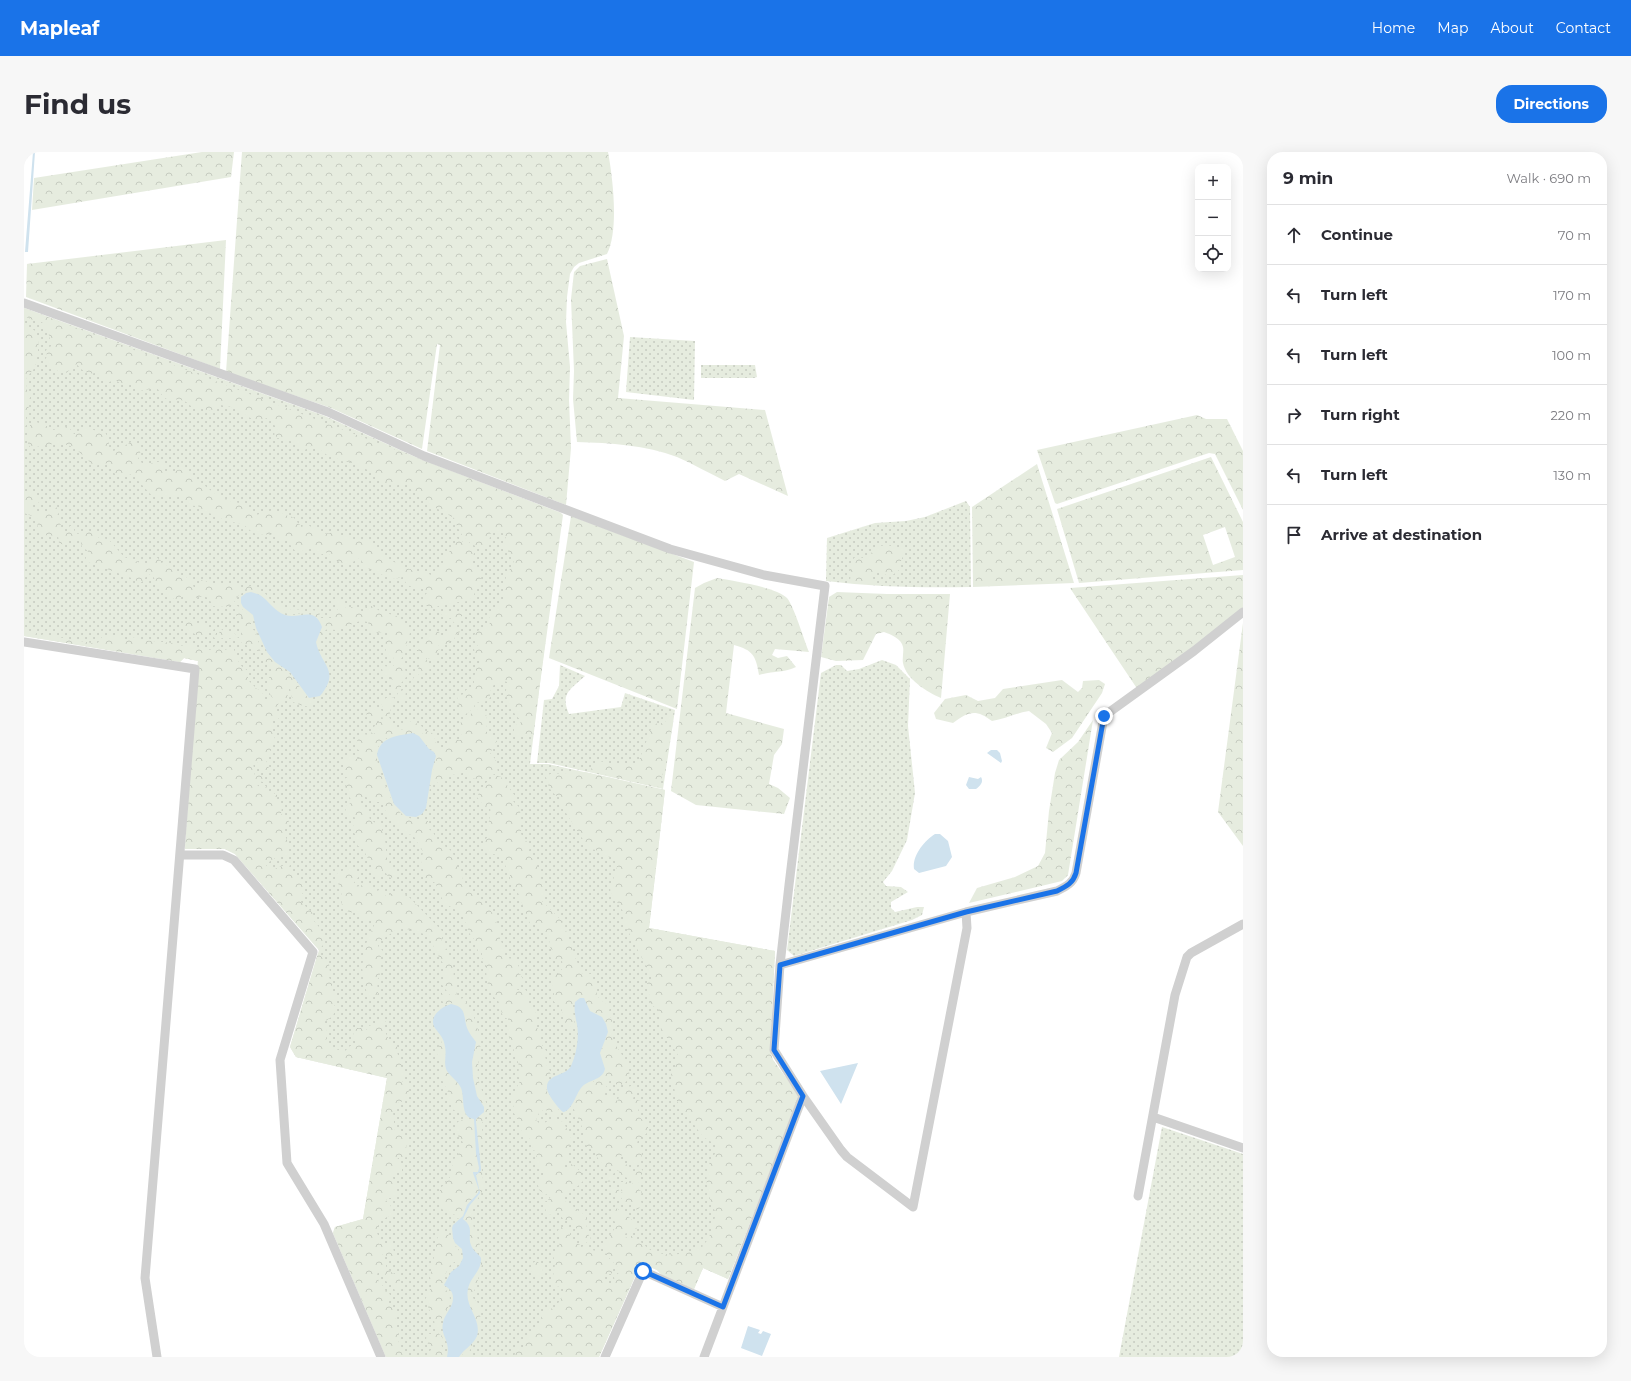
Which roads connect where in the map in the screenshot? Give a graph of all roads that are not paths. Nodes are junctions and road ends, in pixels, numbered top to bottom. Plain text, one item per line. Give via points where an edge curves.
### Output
1 (24, 152) edge
2 (24, 155) edge
3 (24, 302) edge
4 (1243, 612) edge
5 (24, 642) edge
6 (180, 855) junction
7 (966, 912) junction
8 (1243, 924) edge
9 (780, 965) junction
10 (803, 1096) junction
11 (1153, 1117) junction
12 (1243, 1148) edge
13 (1138, 1196) dead end
14 (723, 1307) junction
15 (157, 1357) edge
16 (381, 1357) edge
17 (605, 1357) edge
18 (704, 1357) edge

1 - 2 street
3 - 9 street via 328,412 424,456 670,549 764,575 825,586
4 - 7 street via 1104,716 1074,880 1057,891
5 - 6 street via 195,669
6 - 15 street via 145,1278
6 - 16 street via 223,855 234,860 313,952 280,1060 287,1163 324,1224
7 - 9 street
7 - 10 street via 967,928 913,1207 847,1157
8 - 11 street via 1187,957 1176,996
9 - 10 street via 774,1050
10 - 14 street
11 - 12 street
11 - 13 street
14 - 17 street via 643,1271
14 - 18 street

